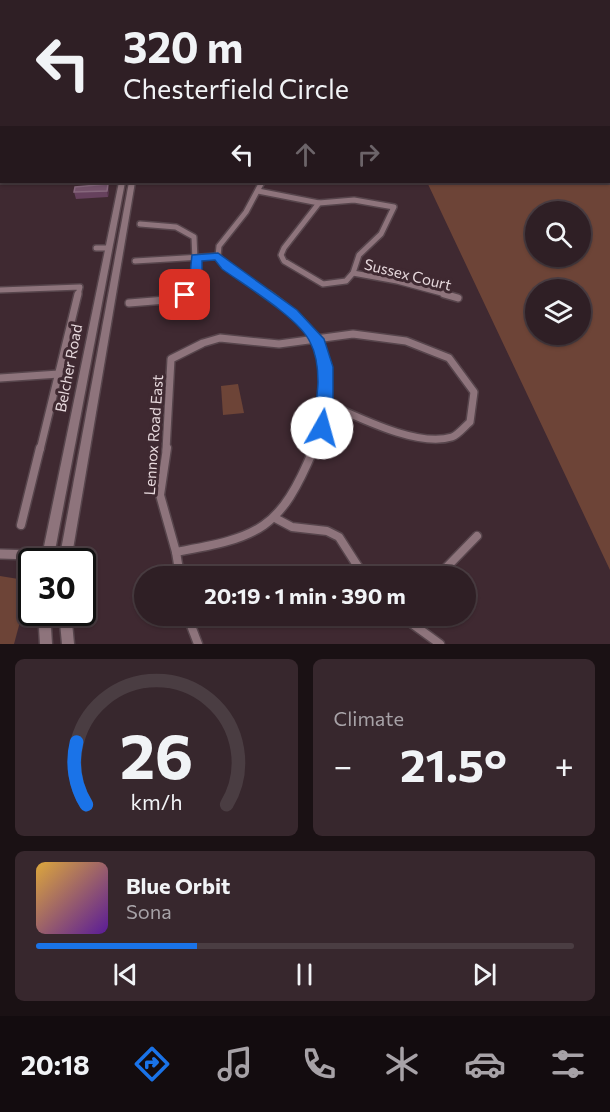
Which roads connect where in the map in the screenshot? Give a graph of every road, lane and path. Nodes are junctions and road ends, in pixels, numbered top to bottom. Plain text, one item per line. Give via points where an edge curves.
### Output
1 (122, 183) edge
2 (132, 183) edge
3 (262, 183) edge
4 (258, 191) junction
5 (319, 203) junction
6 (140, 224) dead end
7 (96, 248) dead end
8 (109, 248) junction
9 (218, 256) junction
10 (196, 257) junction
11 (135, 261) dead end
12 (353, 273) junction
13 (0, 290) edge
14 (458, 298) dead end
15 (129, 303) dead end
16 (316, 339) junction
17 (59, 374) junction
18 (0, 378) edge
19 (326, 403) junction
20 (275, 518) junction
21 (21, 525) dead end
22 (477, 536) dead end
23 (49, 548) edge
24 (67, 548) edge
25 (176, 552) junction
26 (0, 554) edge
27 (18, 556) edge
28 (178, 566) edge
29 (358, 566) edge
30 (448, 566) edge
31 (45, 626) edge
32 (66, 626) edge
33 (191, 626) edge
34 (415, 626) edge
35 (46, 644) edge
36 (68, 644) edge
37 (198, 644) edge
38 (440, 644) edge

1 - 8 main road, Belcher Road
2 - 24 main road, Belcher Road
3 - 4 street
4 - 5 street
4 - 9 street via 219,246
5 - 12 street via 284,249 282,258 323,284 346,281
5 - 12 street via 354,200 394,207 381,234 359,255
6 - 10 street via 166,225 188,232 195,239
7 - 8 street
8 - 23 main road, Belcher Road
9 - 10 street
9 - 16 street via 226,266 292,313
10 - 11 street
10 - 15 street via 196,284 188,293
12 - 14 street, Sussex Court
13 - 17 street via 80,287
16 - 19 street via 326,367
16 - 19 street via 353,334 406,341 449,358 474,392 470,422 453,437 419,438 386,429
16 - 25 street, Lennox Road East via 278,344 220,338 171,359 168,438 160,495
17 - 18 street
17 - 21 street
19 - 20 street via 322,428 303,477
20 - 25 street via 250,534
20 - 29 street via 287,526 327,531 339,537
22 - 30 street
25 - 28 street
26 - 27 street
31 - 35 main road
32 - 36 main road
33 - 37 street
34 - 38 street

